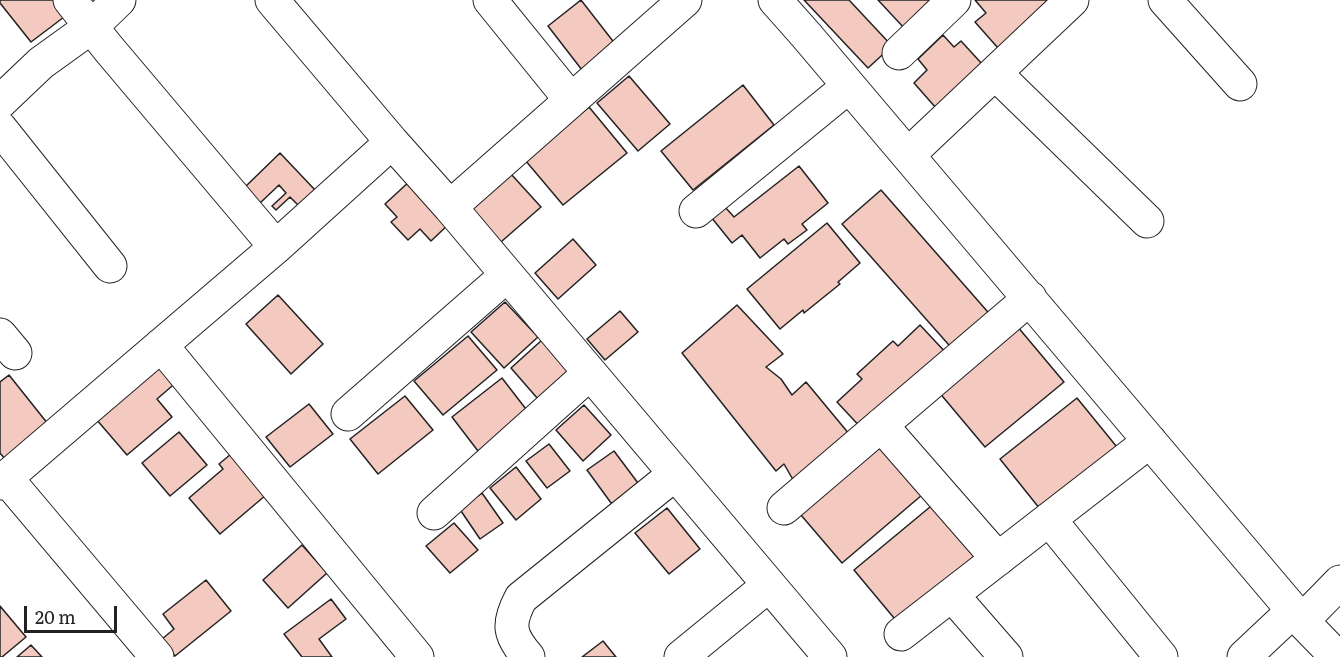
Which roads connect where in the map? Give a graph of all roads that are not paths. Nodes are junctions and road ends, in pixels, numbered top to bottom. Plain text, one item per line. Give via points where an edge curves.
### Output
1 (70, 0) edge
2 (119, 0) edge
3 (272, 0) edge
4 (490, 0) edge
5 (685, 0) edge
6 (775, 0) edge
7 (954, 0) edge
8 (1072, 0) edge
9 (1165, 0) edge
10 (92, 27) junction
11 (899, 53) dead end
12 (995, 73) junction
13 (1240, 84) dead end
14 (849, 86) junction
15 (571, 100) junction
16 (0, 102) edge
17 (0, 128) edge
18 (392, 142) junction
19 (908, 155) junction
20 (450, 207) junction
21 (696, 211) dead end
22 (1147, 221) dead end
23 (276, 247) junction
24 (110, 266) dead end
25 (507, 275) junction
26 (1030, 298) junction
27 (161, 345) junction
28 (590, 373) junction
29 (348, 414) dead end
30 (881, 425) junction
31 (1150, 441) junction
32 (675, 474) junction
33 (3, 480) edge
34 (784, 508) dead end
35 (434, 513) dead end
36 (1049, 519) junction
37 (998, 559) junction
38 (1340, 582) edge
39 (770, 585) junction
40 (952, 595) junction
41 (1318, 631) edge
42 (901, 634) dead end
43 (157, 657) edge
44 (417, 657) edge
45 (528, 657) edge
46 (681, 657) edge
47 (830, 657) edge
48 (1006, 657) edge
49 (1161, 657) edge
50 (1244, 657) edge

1 - 10 street
2 - 10 street
3 - 18 street
4 - 15 street
5 - 15 street
6 - 14 street
7 - 11 street
8 - 12 street
9 - 13 street
10 - 16 street via 41,63
10 - 23 street
12 - 19 street
12 - 22 street
14 - 19 street
14 - 21 street
15 - 20 street
17 - 24 street
18 - 20 street
18 - 23 street
19 - 26 street
20 - 25 street
23 - 27 street
25 - 28 street
25 - 29 street
26 - 30 street
26 - 31 street
27 - 33 street
27 - 44 street
28 - 32 street
28 - 35 street
30 - 34 street
30 - 37 street
31 - 36 street
31 - 41 street
32 - 39 street
32 - 45 street via 520,598 511,626 516,643
33 - 43 street
36 - 37 street
36 - 49 street
37 - 40 street
38 - 41 street
39 - 46 street
39 - 47 street
40 - 42 street
40 - 48 street
41 - 50 street

